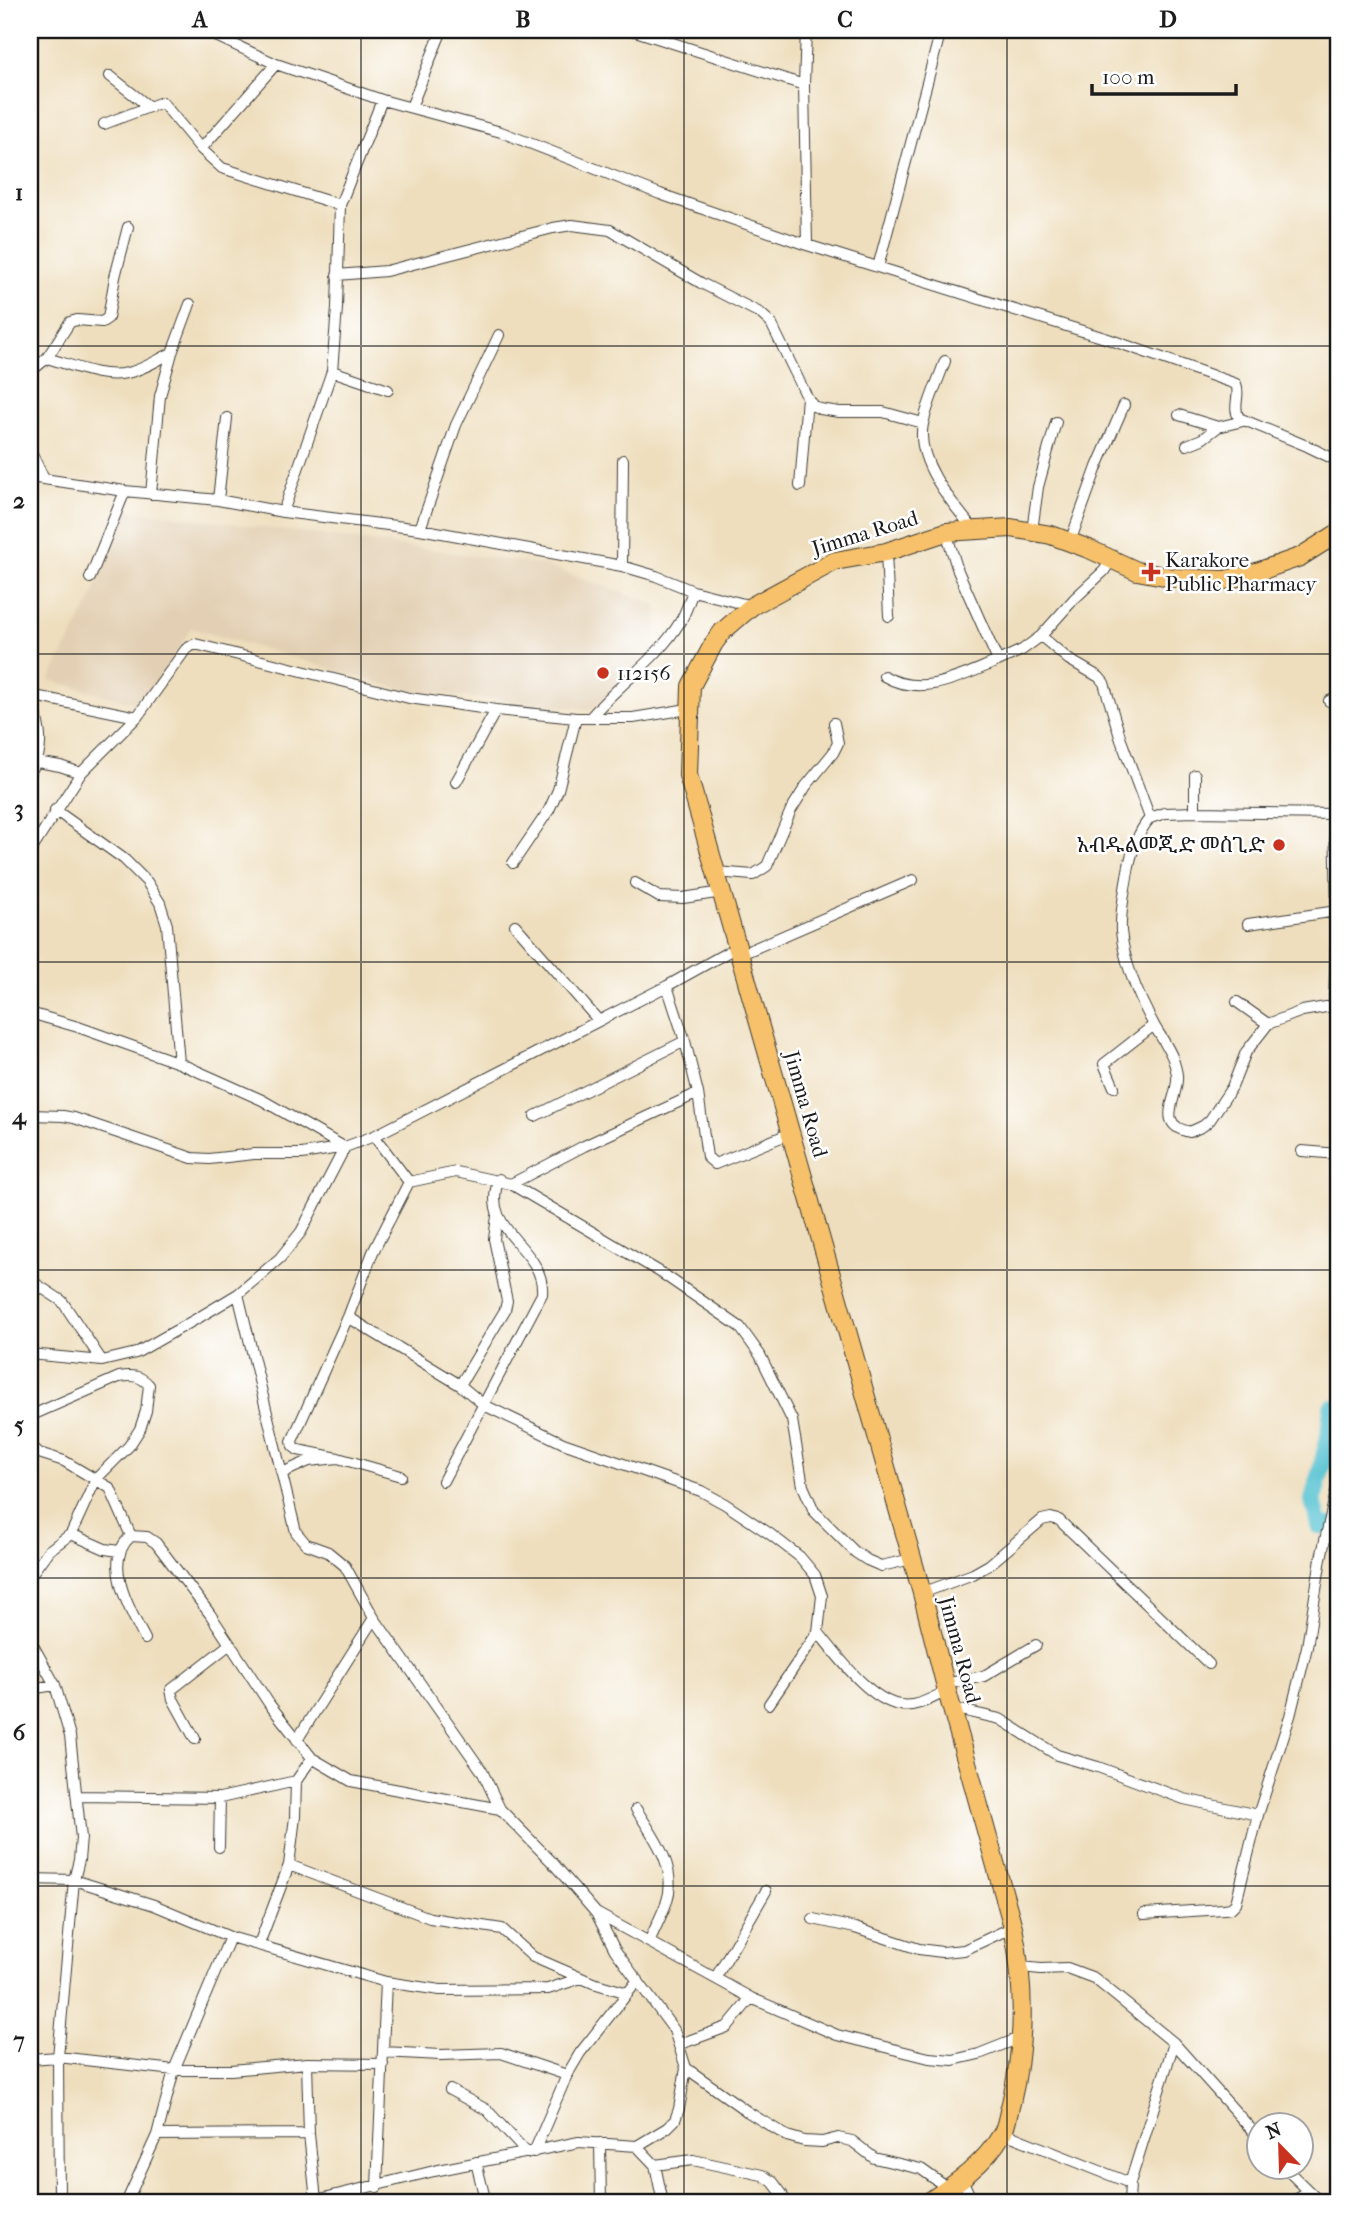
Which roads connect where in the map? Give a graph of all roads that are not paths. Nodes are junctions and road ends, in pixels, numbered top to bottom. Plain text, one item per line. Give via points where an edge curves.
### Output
1 (203, 30) edge
2 (442, 30) edge
3 (632, 30) edge
4 (806, 30) edge
5 (941, 30) edge
6 (276, 64) junction
7 (110, 76) dead end
8 (804, 85) junction
9 (382, 100) junction
10 (148, 106) junction
11 (411, 107) junction
12 (104, 124) dead end
13 (201, 149) junction
14 (340, 205) junction
15 (128, 227) dead end
16 (807, 245) junction
17 (878, 267) junction
18 (337, 275) junction
19 (190, 304) dead end
20 (499, 335) dead end
21 (172, 353) junction
22 (47, 358) junction
23 (945, 361) dead end
24 (30, 372) edge
25 (332, 372) junction
26 (388, 390) dead end
27 (807, 397) junction
28 (1124, 405) dead end
29 (1179, 415) dead end
30 (227, 418) dead end
31 (1243, 421) junction
32 (1056, 422) dead end
33 (923, 423) junction
34 (1218, 427) junction
35 (1187, 445) dead end
36 (30, 450) edge
37 (623, 460) dead end
38 (1338, 461) edge
39 (30, 477) edge
40 (44, 479) junction
41 (800, 486) dead end
42 (125, 491) junction
43 (151, 494) junction
44 (218, 500) junction
45 (283, 512) junction
46 (421, 529) junction
47 (975, 531) junction
48 (1032, 531) junction
49 (946, 532) junction
50 (1337, 539) edge
51 (1070, 542) junction
52 (886, 552) junction
53 (1111, 560) junction
54 (621, 566) junction
55 (90, 578) dead end
56 (693, 591) junction
57 (752, 606) junction
58 (889, 616) dead end
59 (1041, 636) junction
60 (998, 661) junction
61 (884, 677) dead end
62 (30, 695) edge
63 (688, 709) junction
64 (496, 710) junction
65 (137, 717) junction
66 (576, 718) junction
67 (590, 718) junction
68 (834, 723) dead end
69 (37, 762) junction
70 (30, 772) edge
71 (81, 772) junction
72 (1195, 775) dead end
73 (456, 782) dead end
74 (55, 810) junction
75 (1195, 812) junction
76 (1336, 814) edge
77 (1150, 818) junction
78 (30, 852) edge
79 (513, 863) dead end
80 (716, 872) junction
81 (913, 880) dead end
82 (635, 883) dead end
83 (722, 892) junction
84 (1337, 911) edge
85 (1248, 924) dead end
86 (515, 925) dead end
87 (738, 951) junction
88 (667, 986) junction
89 (1237, 1002) dead end
90 (1336, 1005) edge
91 (30, 1013) edge
92 (598, 1020) junction
93 (1268, 1024) junction
94 (1154, 1025) junction
95 (685, 1041) junction
96 (179, 1063) junction
97 (1114, 1087) dead end
98 (698, 1093) junction
99 (30, 1115) edge
100 (535, 1116) dead end
101 (791, 1133) junction
102 (374, 1136) junction
103 (345, 1147) junction
104 (1302, 1151) dead end
105 (1338, 1154) edge
106 (499, 1180) junction
107 (409, 1182) junction
108 (512, 1184) junction
109 (497, 1216) junction
110 (30, 1280) edge
111 (238, 1294) junction
112 (348, 1317) junction
113 (30, 1354) edge
114 (102, 1361) junction
115 (460, 1385) junction
116 (484, 1405) junction
117 (30, 1416) edge
118 (30, 1445) edge
119 (338, 1458) junction
120 (282, 1473) junction
121 (401, 1476) dead end
122 (96, 1479) junction
123 (443, 1481) dead end
124 (1337, 1486) edge
125 (71, 1534) junction
126 (131, 1536) junction
127 (120, 1551) junction
128 (912, 1559) junction
129 (30, 1576) edge
130 (922, 1593) junction
131 (374, 1618) junction
132 (818, 1632) junction
133 (145, 1639) dead end
134 (30, 1640) edge
135 (230, 1644) junction
136 (1036, 1645) dead end
137 (1209, 1664) dead end
138 (55, 1685) junction
139 (30, 1689) edge
140 (948, 1695) junction
141 (769, 1704) dead end
142 (195, 1739) dead end
143 (297, 1740) junction
144 (312, 1758) junction
145 (296, 1781) junction
146 (78, 1796) junction
147 (219, 1798) junction
148 (500, 1809) junction
149 (636, 1809) dead end
150 (1258, 1815) junction
151 (219, 1847) dead end
152 (289, 1865) junction
153 (30, 1879) edge
154 (74, 1880) junction
155 (766, 1891) dead end
156 (596, 1913) junction
157 (1144, 1914) dead end
158 (813, 1919) dead end
159 (1013, 1927) junction
160 (230, 1937) junction
161 (649, 1942) junction
162 (259, 1944) junction
163 (1021, 1967) junction
164 (716, 1977) junction
165 (580, 1978) junction
166 (638, 1980) junction
167 (386, 1982) junction
168 (628, 1993) junction
169 (751, 1998) junction
170 (1022, 2037) junction
171 (1174, 2043) junction
172 (680, 2044) junction
173 (383, 2052) junction
174 (58, 2057) junction
175 (30, 2059) edge
176 (307, 2063) junction
177 (383, 2064) junction
178 (686, 2068) junction
179 (174, 2070) junction
180 (567, 2075) junction
181 (450, 2090) dead end
182 (1246, 2125) edge
183 (1004, 2133) junction
184 (309, 2134) junction
185 (157, 2136) junction
186 (600, 2143) junction
187 (637, 2146) junction
188 (531, 2152) junction
189 (476, 2162) junction
190 (655, 2165) junction
191 (1297, 2180) edge
192 (1130, 2183) junction
193 (955, 2184) junction
194 (377, 2187) junction
195 (1309, 2192) junction
196 (316, 2200) junction
197 (59, 2203) edge
198 (126, 2203) edge
199 (304, 2203) edge
200 (486, 2203) edge
201 (601, 2203) edge
202 (663, 2203) edge
203 (785, 2203) edge
204 (928, 2203) edge
205 (973, 2203) edge
206 (1129, 2203) edge
207 (1290, 2203) edge
208 (1321, 2203) edge

1 - 6 street
2 - 11 street
3 - 8 street
4 - 8 street
5 - 17 street
6 - 9 street
6 - 13 street
7 - 10 street
8 - 16 street
9 - 11 street
9 - 14 street
10 - 12 street
10 - 13 street via 162,102
11 - 16 street via 501,132
13 - 14 street via 222,168
14 - 18 street
15 - 22 street via 108,318 70,322
16 - 17 street
17 - 31 street via 1236,384 1236,414
18 - 25 street
18 - 27 street via 386,271 553,228 610,230 760,313 771,323
19 - 21 street
20 - 46 street via 456,425
21 - 22 street via 124,374 92,372
21 - 43 street via 160,397
22 - 24 street
23 - 33 street
25 - 26 street
25 - 45 street
27 - 33 street via 820,409 883,412
27 - 41 street
28 - 51 street
29 - 34 street
30 - 44 street
31 - 34 street
31 - 38 street
32 - 48 street via 1038,486
33 - 47 street via 923,448 941,488
34 - 35 street
36 - 40 street
37 - 54 street
39 - 40 street
40 - 42 street
42 - 43 street
42 - 55 street
43 - 44 street
44 - 45 street
45 - 46 street
46 - 54 street
47 - 48 highway, Jimma Road
47 - 49 highway, Jimma Road
48 - 51 highway, Jimma Road
49 - 52 highway, Jimma Road
49 - 60 street
50 - 53 highway, Jimma Road via 1300,557 1225,580 1156,576
51 - 53 highway, Jimma Road
52 - 57 highway, Jimma Road via 835,561
52 - 58 street
53 - 59 street
54 - 56 street
56 - 57 street
56 - 67 street via 671,636
57 - 63 highway, Jimma Road via 723,631 697,670
59 - 60 street
59 - 77 street via 1104,683
60 - 61 street via 928,686 903,685
62 - 65 street
62 - 69 street via 41,736
63 - 67 street via 644,718
63 - 80 highway, Jimma Road via 688,775
64 - 65 street via 409,698 195,644 186,649
64 - 66 street
64 - 73 street
65 - 71 street
66 - 67 street
66 - 79 street via 558,790
68 - 80 street via 838,743 791,810 767,866 753,875
69 - 70 street
69 - 71 street
71 - 74 street
72 - 75 street
74 - 78 street
74 - 96 street via 124,859 160,903 167,925
75 - 76 street
75 - 77 street
76 - 84 street
77 - 94 street via 1134,846 1121,930 1127,963
80 - 83 highway, Jimma Road
81 - 87 street
82 - 83 street via 659,897
83 - 87 highway, Jimma Road
84 - 85 street
84 - 90 street
86 - 92 street
87 - 88 street
87 - 101 highway, Jimma Road
88 - 92 street
88 - 95 street
89 - 93 street
90 - 93 street
91 - 96 street
92 - 102 street
93 - 94 street via 1245,1052 1232,1087 1210,1119 1190,1132 1170,1118 1176,1069
94 - 97 street via 1104,1064
95 - 98 street
95 - 100 street
96 - 103 street via 262,1100
98 - 101 street via 707,1157 715,1164
98 - 108 street
99 - 103 street via 74,1118 192,1158 302,1154
101 - 128 highway, Jimma Road
102 - 103 street
102 - 107 street
103 - 111 street via 301,1233
104 - 105 street
106 - 107 street via 456,1172
106 - 108 street
106 - 109 street via 494,1198
107 - 112 street via 373,1252
108 - 128 street via 660,1272 740,1327 760,1355 792,1420 803,1486 814,1511 855,1552 874,1563 881,1566
109 - 115 street via 494,1239 508,1301
109 - 116 street via 536,1266 543,1284
110 - 114 street via 62,1301
111 - 114 street via 136,1353
111 - 120 street
112 - 115 street
112 - 119 street via 292,1441 298,1450
113 - 114 street
115 - 116 street
116 - 123 street
116 - 132 street via 562,1443 701,1491 770,1534 815,1575 822,1596
117 - 122 street via 119,1377 143,1379 149,1394 140,1429
118 - 122 street
119 - 120 street via 309,1461
119 - 121 street
120 - 131 street via 300,1540 336,1556
122 - 125 street
122 - 126 street via 114,1494
124 - 150 street via 1290,1716
125 - 127 street
125 - 129 street via 48,1550
126 - 127 street
126 - 135 street via 156,1543
127 - 133 street via 122,1591
128 - 130 highway, Jimma Road
130 - 137 street via 989,1565 1042,1520 1051,1518 1059,1520
130 - 140 highway, Jimma Road
131 - 143 street
131 - 148 street via 482,1771
132 - 140 street via 879,1696 900,1705
132 - 141 street
134 - 138 street
135 - 142 street via 171,1690
135 - 143 street
136 - 140 street
138 - 139 street
138 - 146 street via 70,1736
140 - 150 street via 1064,1758 1184,1799
140 - 159 highway, Jimma Road
143 - 144 street
144 - 145 street
144 - 148 street via 351,1781
145 - 147 street
145 - 152 street
146 - 147 street
146 - 154 street via 81,1849
147 - 151 street
148 - 156 street
149 - 161 street via 663,1853 668,1875 668,1899
150 - 157 street via 1231,1908
152 - 162 street
152 - 165 street via 430,1918 502,1929 533,1957
153 - 154 street
154 - 160 street via 154,1905
154 - 174 street
155 - 164 street
156 - 161 street
156 - 166 street via 615,1950
158 - 159 street via 942,1952 964,1950
159 - 163 highway, Jimma Road
160 - 162 street
160 - 179 street
161 - 164 street
162 - 167 street
163 - 170 highway, Jimma Road
163 - 171 street via 1082,1972
164 - 169 street
165 - 167 street via 548,1989 440,1990
165 - 168 street
166 - 168 street
166 - 172 street
167 - 173 street
168 - 180 street
169 - 170 street via 837,2035 929,2058 966,2058
169 - 172 street via 727,2027
170 - 183 highway, Jimma Road
171 - 182 street
171 - 192 street
172 - 178 street
173 - 177 street
173 - 180 street via 501,2053
174 - 175 street
174 - 179 street
174 - 197 street
176 - 177 street
176 - 179 street
176 - 184 street
177 - 194 street
178 - 187 street via 675,2120
178 - 193 street via 787,2136 804,2141 852,2141 874,2158 921,2169
179 - 185 street
180 - 188 street
181 - 188 street via 486,2110
183 - 192 street
183 - 193 highway, Jimma Road
184 - 185 street
184 - 196 street
185 - 198 street
186 - 187 street
186 - 188 street via 579,2142
186 - 201 street
187 - 190 street
188 - 189 street
189 - 194 street
189 - 200 street
190 - 202 street
190 - 203 street via 693,2160 762,2175 773,2182
191 - 195 street
192 - 206 street
193 - 204 highway, Jimma Road
193 - 205 street
194 - 196 street
195 - 207 street
195 - 208 street
196 - 199 street

